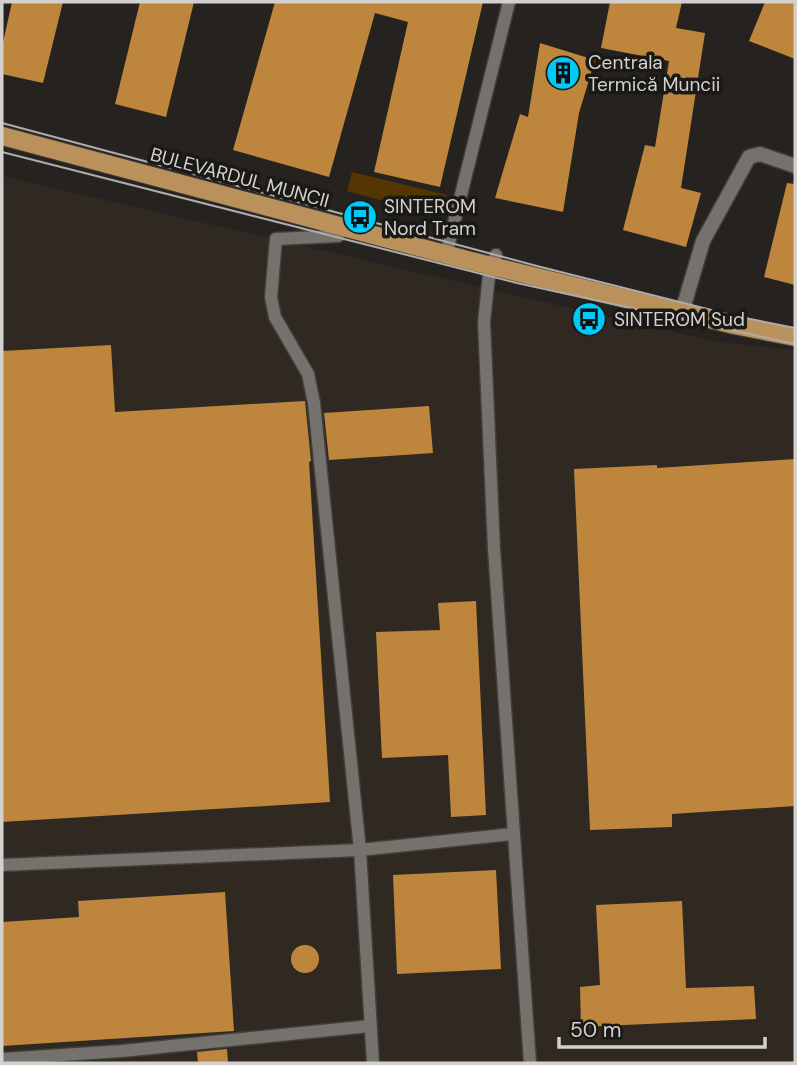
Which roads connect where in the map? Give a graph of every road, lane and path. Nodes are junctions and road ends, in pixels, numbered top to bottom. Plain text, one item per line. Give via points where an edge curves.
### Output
1 (509, 2) edge
2 (2, 136) edge
3 (795, 166) edge
4 (339, 225) junction
5 (446, 254) junction
6 (494, 261) junction
7 (682, 312) junction
8 (795, 337) edge
9 (513, 834) junction
10 (360, 850) junction
11 (2, 865) edge
12 (370, 1026) junction
13 (2, 1059) edge
14 (373, 1063) edge
15 (530, 1063) edge

1 - 5 lane
2 - 4 main road, BULEVARDUL MUNCII
3 - 7 street via 760,154 749,157 703,240
4 - 5 main road, BULEVARDUL MUNCII
4 - 10 lane via 338,236 276,239 271,297 275,317 308,374 314,403
5 - 6 main road, BULEVARDUL MUNCII
6 - 7 main road, BULEVARDUL MUNCII
6 - 9 lane via 484,322
7 - 8 main road, BULEVARDUL MUNCII
9 - 10 lane
9 - 15 lane
10 - 11 lane
10 - 12 lane
12 - 13 lane
12 - 14 lane

